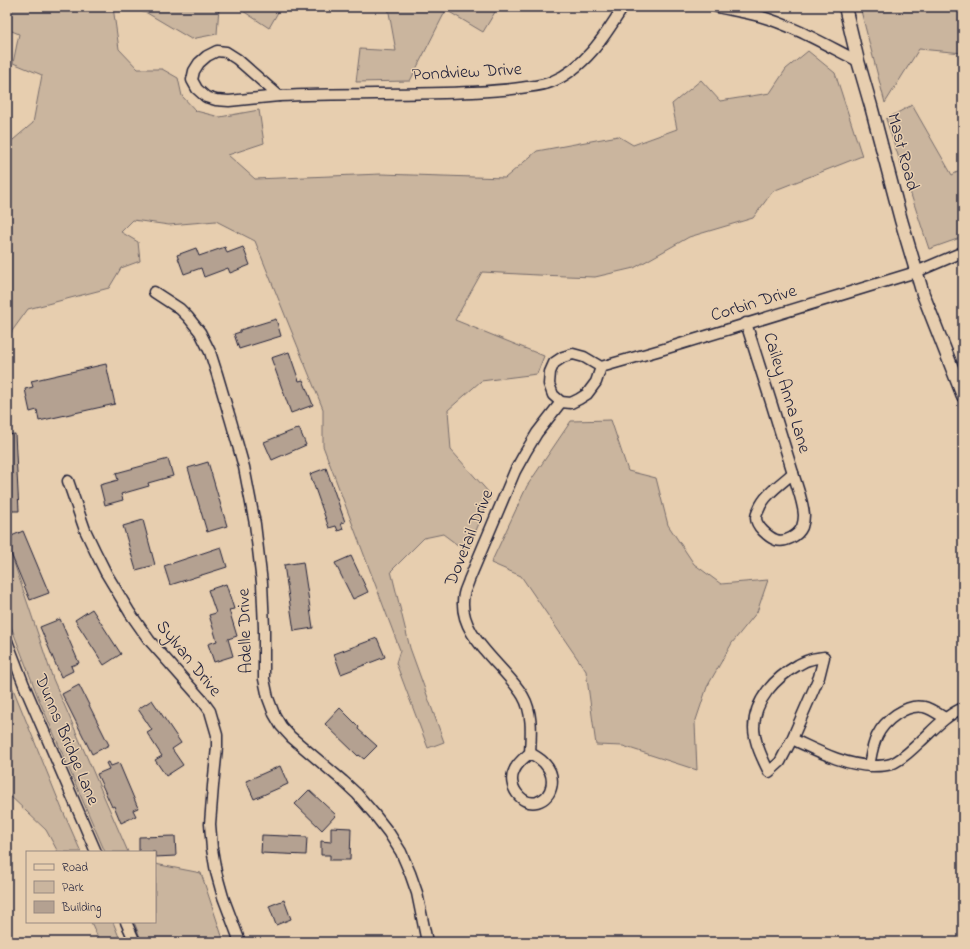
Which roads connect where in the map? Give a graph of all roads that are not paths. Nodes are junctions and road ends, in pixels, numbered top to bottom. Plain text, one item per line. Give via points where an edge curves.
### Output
1 (623, 7) edge
2 (717, 7) edge
3 (845, 7) edge
4 (858, 61) junction
5 (279, 96) junction
6 (963, 252) edge
7 (916, 272) junction
8 (154, 292) dead end
9 (746, 324) junction
10 (601, 367) junction
11 (963, 396) edge
12 (561, 402) junction
13 (793, 473) junction
14 (68, 481) dead end
15 (7, 641) edge
16 (963, 708) edge
17 (945, 718) junction
18 (792, 739) junction
19 (530, 753) junction
20 (870, 766) junction
21 (96, 851) edge
22 (126, 923) edge
23 (135, 942) edge
24 (240, 942) edge
25 (428, 942) edge

1 - 5 street, Pondview Drive via 593,50 567,74 550,83 505,90
2 - 4 street via 775,22
3 - 4 street, Mast Road
4 - 7 street, Mast Road
5 - 5 street, Pondview Drive via 216,100 206,97 197,89 192,80 194,71 206,56 217,51 226,52
6 - 7 street, Corbin Drive
7 - 9 street, Corbin Drive
7 - 11 street, Mast Road
8 - 25 street, Adelle Drive via 180,309 200,332 210,352 231,421 244,467 255,524 262,598 264,679 274,714 291,737 357,794 389,832 410,873
9 - 10 street, Corbin Drive
9 - 13 street, Cailey Anna Lane
10 - 12 street via 596,382 587,394 571,403
10 - 12 street via 573,354 554,363 549,384 553,395
12 - 19 street, Dovetail Drive via 537,434 515,471 464,594 464,609 475,639 515,685 528,709 531,721
13 - 13 street, Cailey Anna Lane via 768,495 756,518 767,535 777,540 787,540 802,527 803,505
14 - 24 street, Sylvan Drive via 85,530 106,573 130,613 149,640 210,711 217,735 210,824 212,849 223,897
15 - 21 street, Dunns Bridge Lane
16 - 17 street
17 - 20 street via 900,760
17 - 20 street via 924,706 902,710 888,721 878,735
18 - 18 street via 818,677 824,657 808,660 780,676 761,701 754,729 769,772 780,762
18 - 20 street via 845,762
19 - 19 street via 518,763 513,772 512,784 517,794 526,801 535,802 544,798 550,791 552,782 550,771 544,763
22 - 23 street

